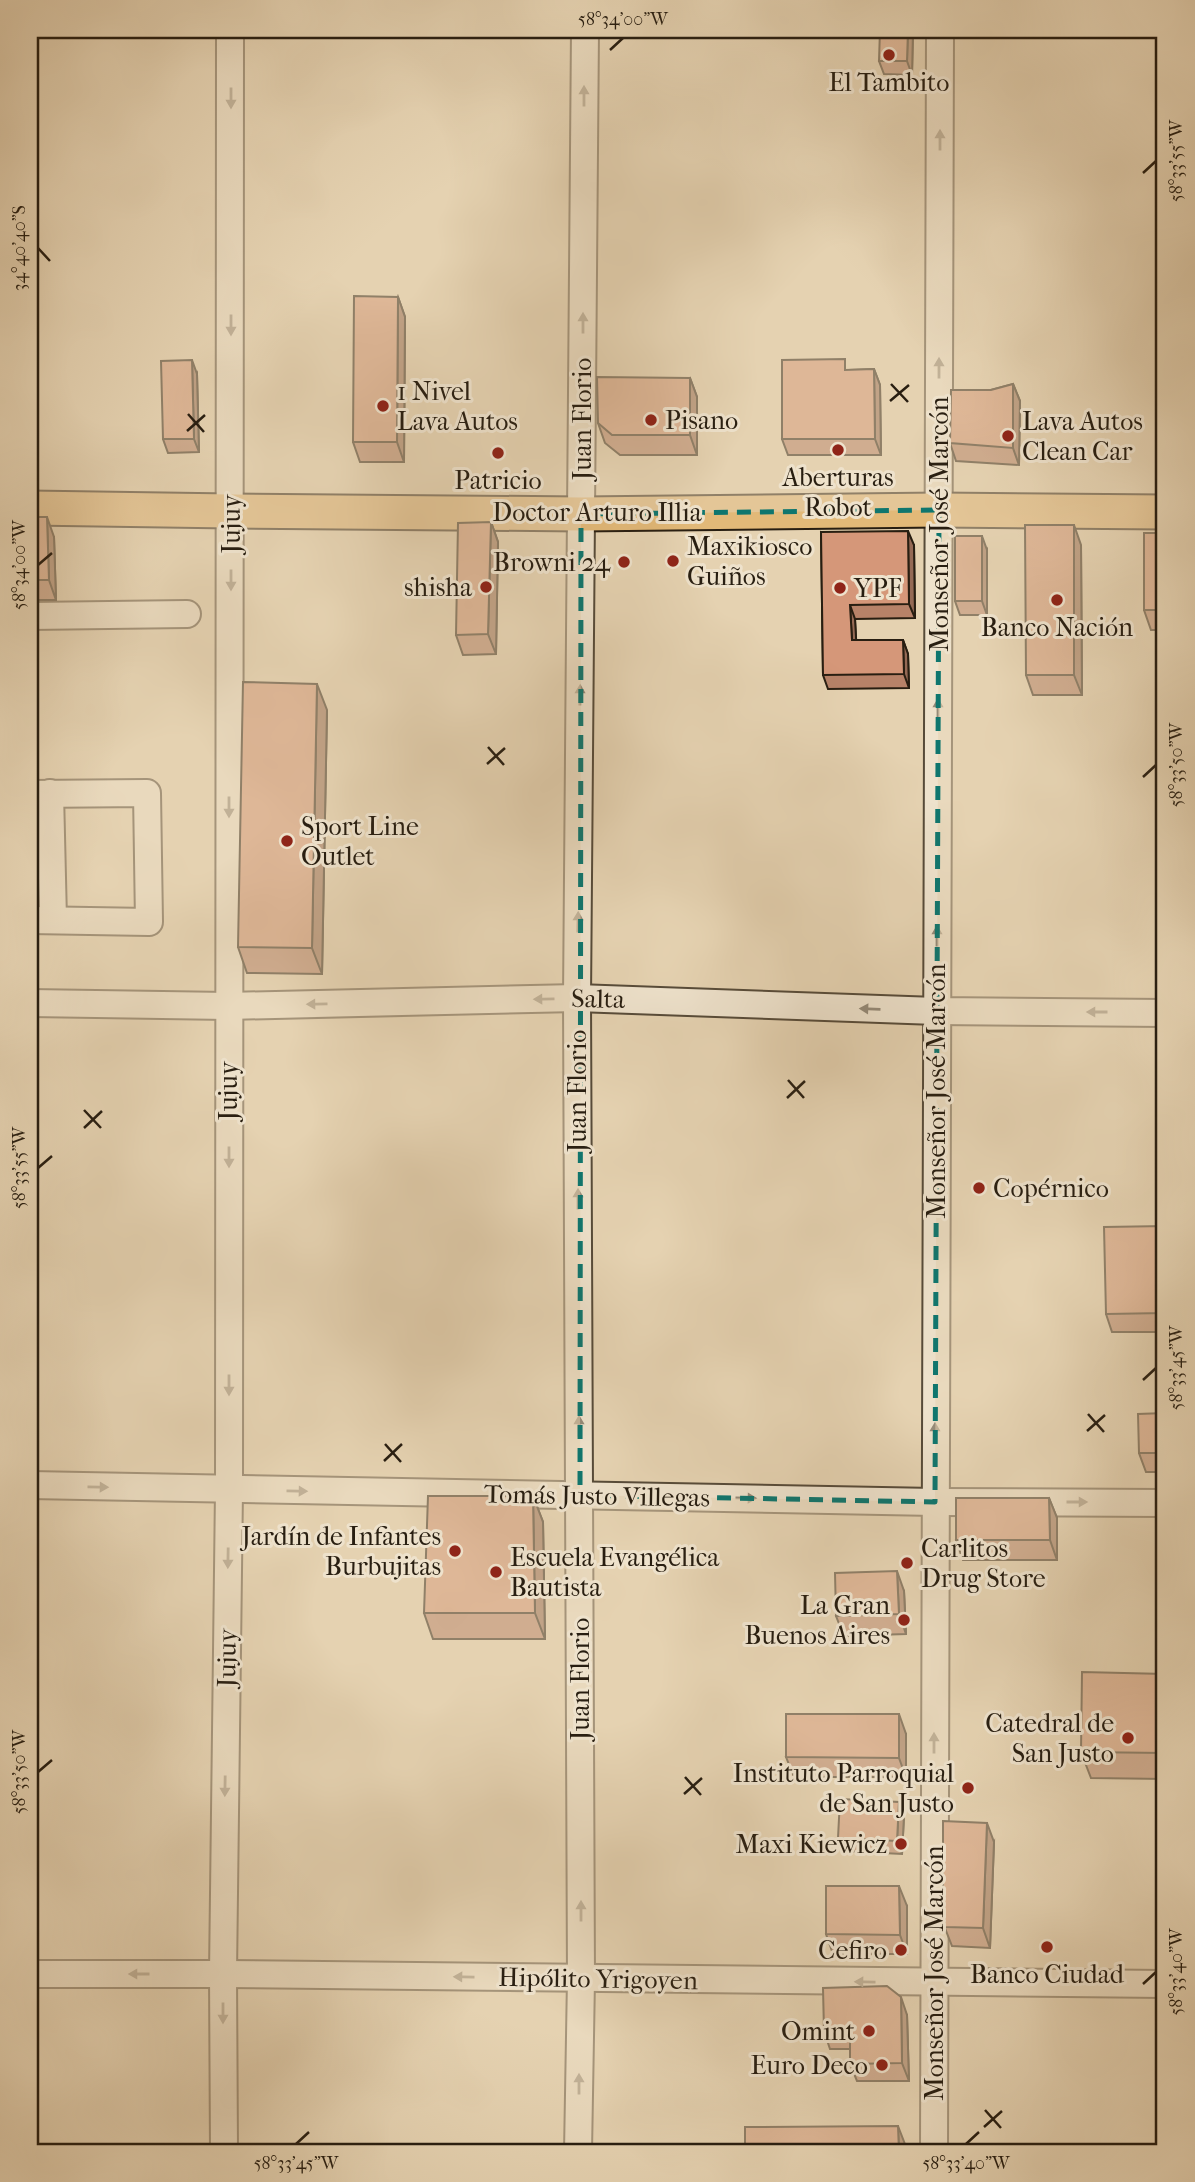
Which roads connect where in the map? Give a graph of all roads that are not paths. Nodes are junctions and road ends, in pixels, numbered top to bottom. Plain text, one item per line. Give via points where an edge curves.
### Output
1 (230, 30) edge
2 (585, 30) edge
3 (940, 30) edge
4 (30, 508) edge
5 (939, 510) junction
6 (231, 512) junction
7 (1165, 512) edge
8 (581, 514) junction
9 (187, 614) dead end
10 (30, 616) edge
11 (40, 793) edge
12 (41, 920) edge
13 (577, 998) junction
14 (30, 1003) edge
15 (228, 1006) junction
16 (936, 1011) junction
17 (1165, 1013) edge
18 (30, 1485) edge
19 (229, 1490) junction
20 (580, 1495) junction
21 (935, 1502) junction
22 (1165, 1503) edge
23 (30, 1974) edge
24 (223, 1974) junction
25 (581, 1979) junction
26 (934, 1983) junction
27 (1165, 1984) edge
28 (224, 2152) edge
29 (578, 2152) edge
30 (934, 2152) edge

1 -> 6 street, Jujuy
8 -> 2 street, Juan Florio
5 -> 3 street, Monseñor José Marcón
4 - 6 main road, Doctor Arturo Illia
5 - 7 main road, Doctor Arturo Illia
5 - 8 main road, Doctor Arturo Illia
16 -> 5 street, Monseñor José Marcón
6 - 8 main road, Doctor Arturo Illia
6 -> 15 street, Jujuy
13 -> 8 street, Juan Florio
9 - 10 street
11 - 12 street
11 - 12 street via 148,793 149,922
13 -> 15 street, Salta
16 -> 13 street, Salta
20 -> 13 street, Juan Florio
14 - 15 street, Salta
15 -> 19 street, Jujuy
17 -> 16 street, Salta
21 -> 16 street, Monseñor José Marcón
18 -> 19 street, Tomás Justo Villegas
19 -> 20 street, Tomás Justo Villegas
19 -> 24 street, Jujuy
20 -> 21 street, Tomás Justo Villegas
25 -> 20 street, Juan Florio
21 -> 22 street, Tomás Justo Villegas
26 -> 21 street, Monseñor José Marcón
24 -> 23 street, Hipólito Yrigoyen
25 -> 24 street, Hipólito Yrigoyen
24 -> 28 street, Jujuy
26 -> 25 street, Hipólito Yrigoyen
29 -> 25 street, Juan Florio
26 - 27 street, Hipólito Yrigoyen
26 - 30 street, Monseñor José Marcón

